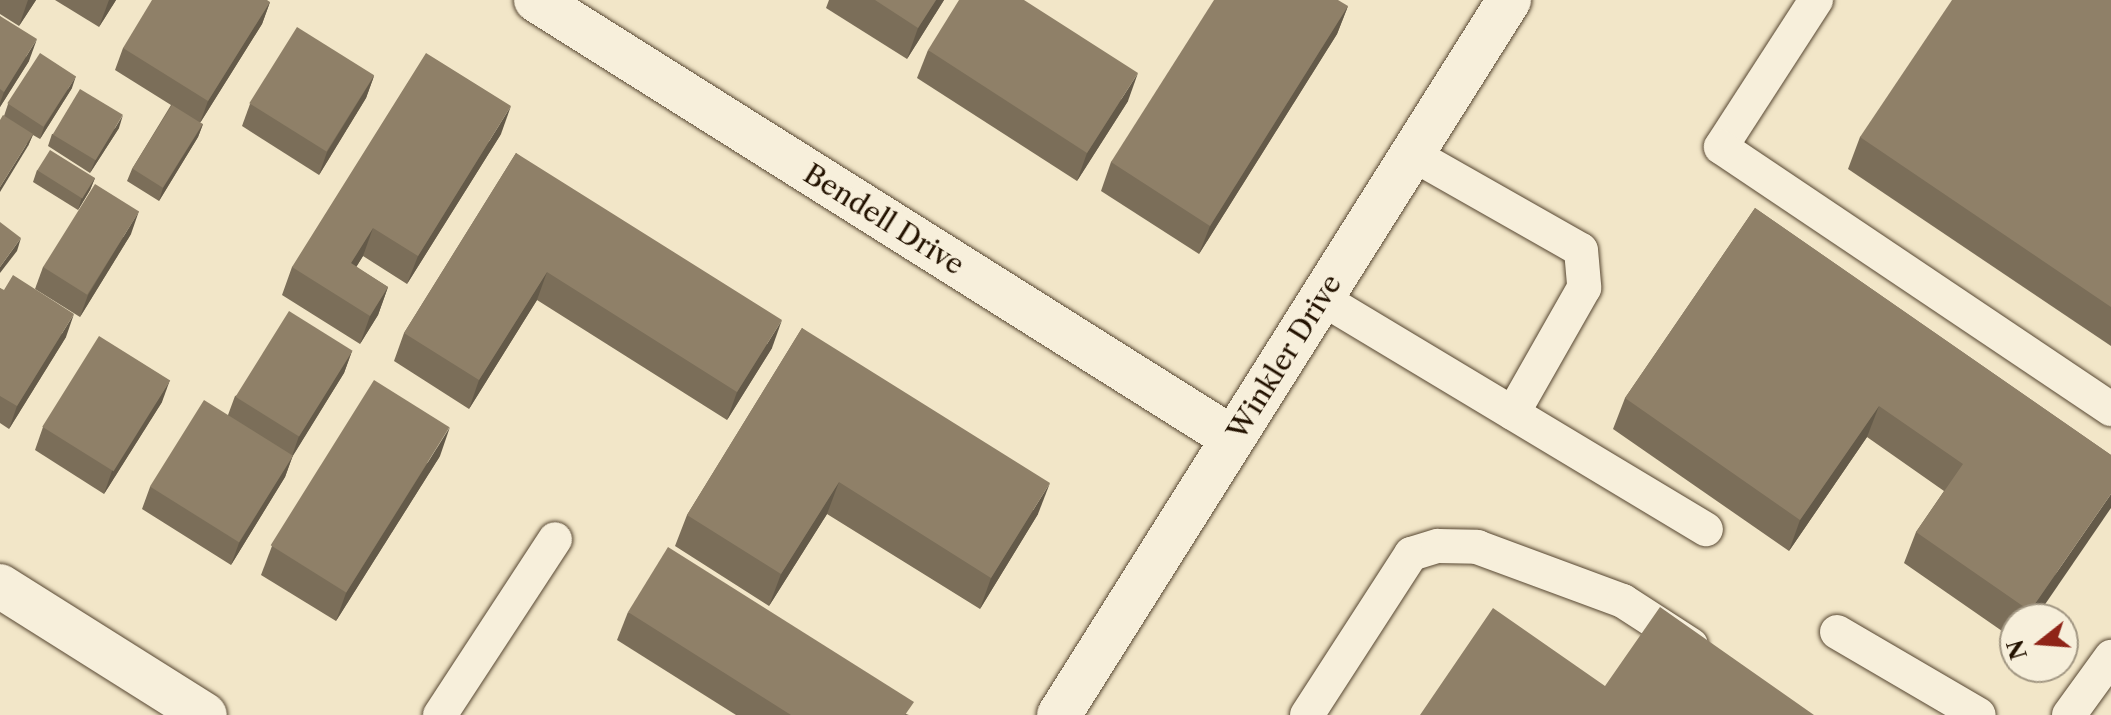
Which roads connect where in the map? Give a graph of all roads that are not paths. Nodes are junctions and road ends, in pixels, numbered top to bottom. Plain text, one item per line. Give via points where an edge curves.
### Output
1 (536, 0) edge
2 (1509, 0) edge
3 (1816, 0) edge
4 (1412, 154) junction
5 (1321, 298) junction
6 (2111, 409) edge
7 (1513, 413) junction
8 (1232, 438) junction
9 (1706, 529) dead end
10 (555, 539) dead end
11 (0, 586) edge
12 (1837, 632) dead end
13 (2111, 657) edge
14 (1723, 666) edge
15 (205, 715) edge
16 (440, 715) edge
17 (1059, 715) edge
18 (1307, 715) edge
19 (1979, 715) edge
20 (2069, 715) edge

1 - 8 street, Bendell Drive
2 - 4 street, Winkler Drive
3 - 6 lane via 1721,147
4 - 5 street, Winkler Drive
4 - 7 lane via 1581,250 1584,288
5 - 7 lane
5 - 8 street, Winkler Drive
7 - 9 lane
8 - 17 street, Winkler Drive
10 - 16 lane
11 - 15 street
12 - 19 lane
13 - 20 lane
14 - 18 lane via 1623,601 1477,547 1438,546 1411,554

